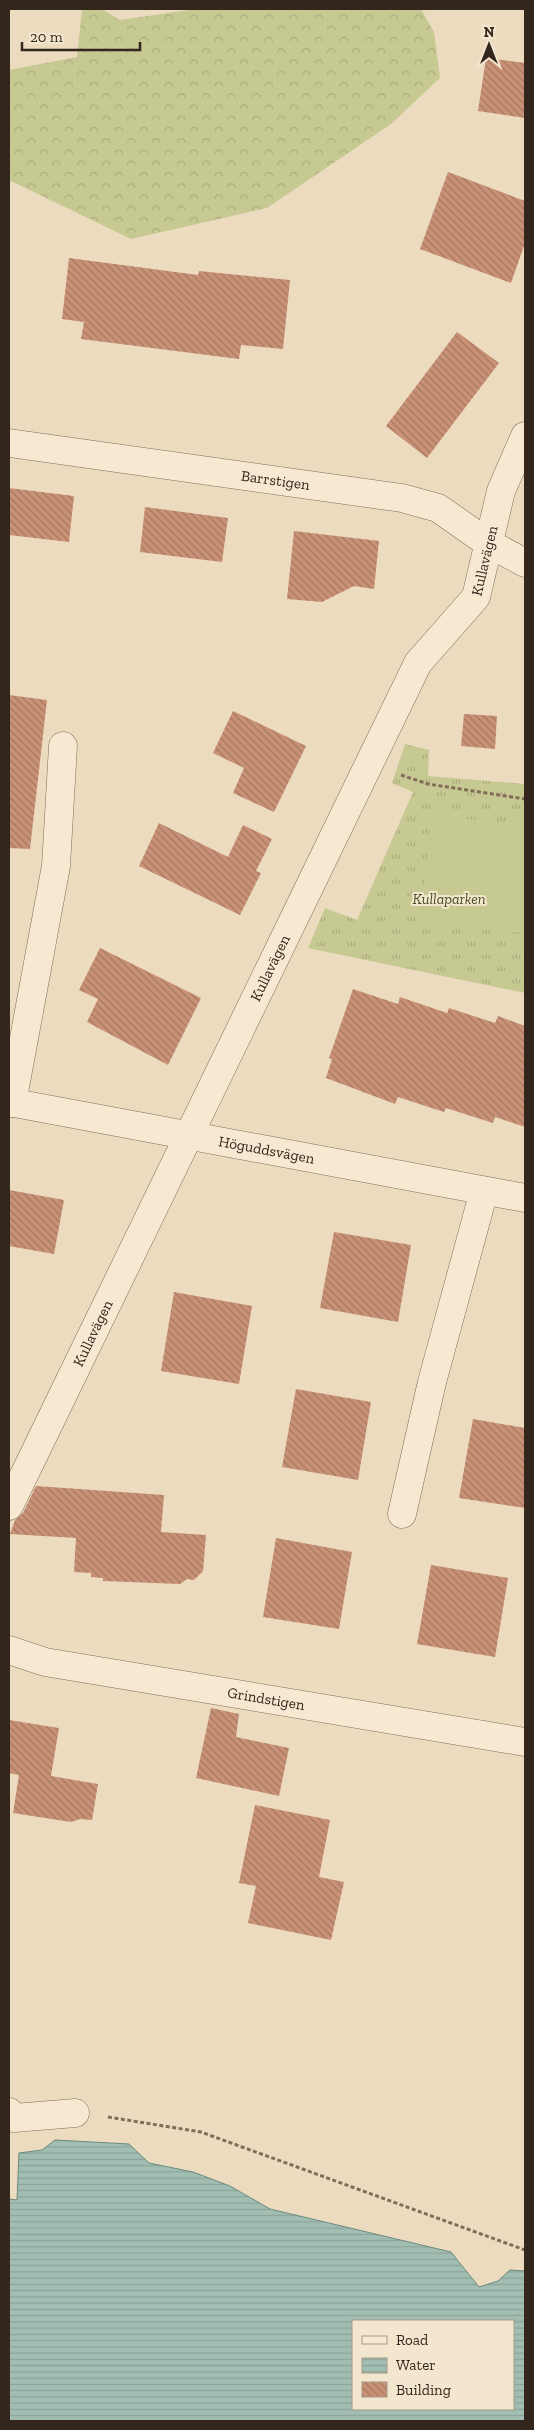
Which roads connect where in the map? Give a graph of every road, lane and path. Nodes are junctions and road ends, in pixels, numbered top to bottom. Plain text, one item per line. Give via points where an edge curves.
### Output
1 (525, 436) edge
2 (9, 443) edge
3 (488, 543) junction
4 (525, 563) edge
5 (63, 746) dead end
6 (371, 765) junction
7 (525, 800) edge
8 (10, 1103) edge
9 (189, 1136) junction
10 (484, 1191) junction
11 (525, 1198) edge
12 (9, 1506) edge
13 (402, 1514) dead end
14 (9, 1650) edge
15 (525, 1742) edge
16 (75, 2112) joint
17 (10, 2116) edge
18 (525, 2250) edge

1 - 3 street, Kullavägen via 501,491
2 - 3 street, Barrstigen via 402,498 438,508
3 - 4 street, Barrstigen
3 - 6 street, Kullavägen via 476,596 418,663
5 - 8 street via 56,866
6 - 7 path via 428,784
6 - 9 street, Kullavägen
8 - 9 street, Höguddsvägen
9 - 10 street, Höguddsvägen
9 - 12 street, Kullavägen
10 - 11 street, Höguddsvägen
10 - 13 street via 432,1382
14 - 15 street, Grindstigen via 45,1662
16 - 17 street
16 - 18 path via 201,2132

